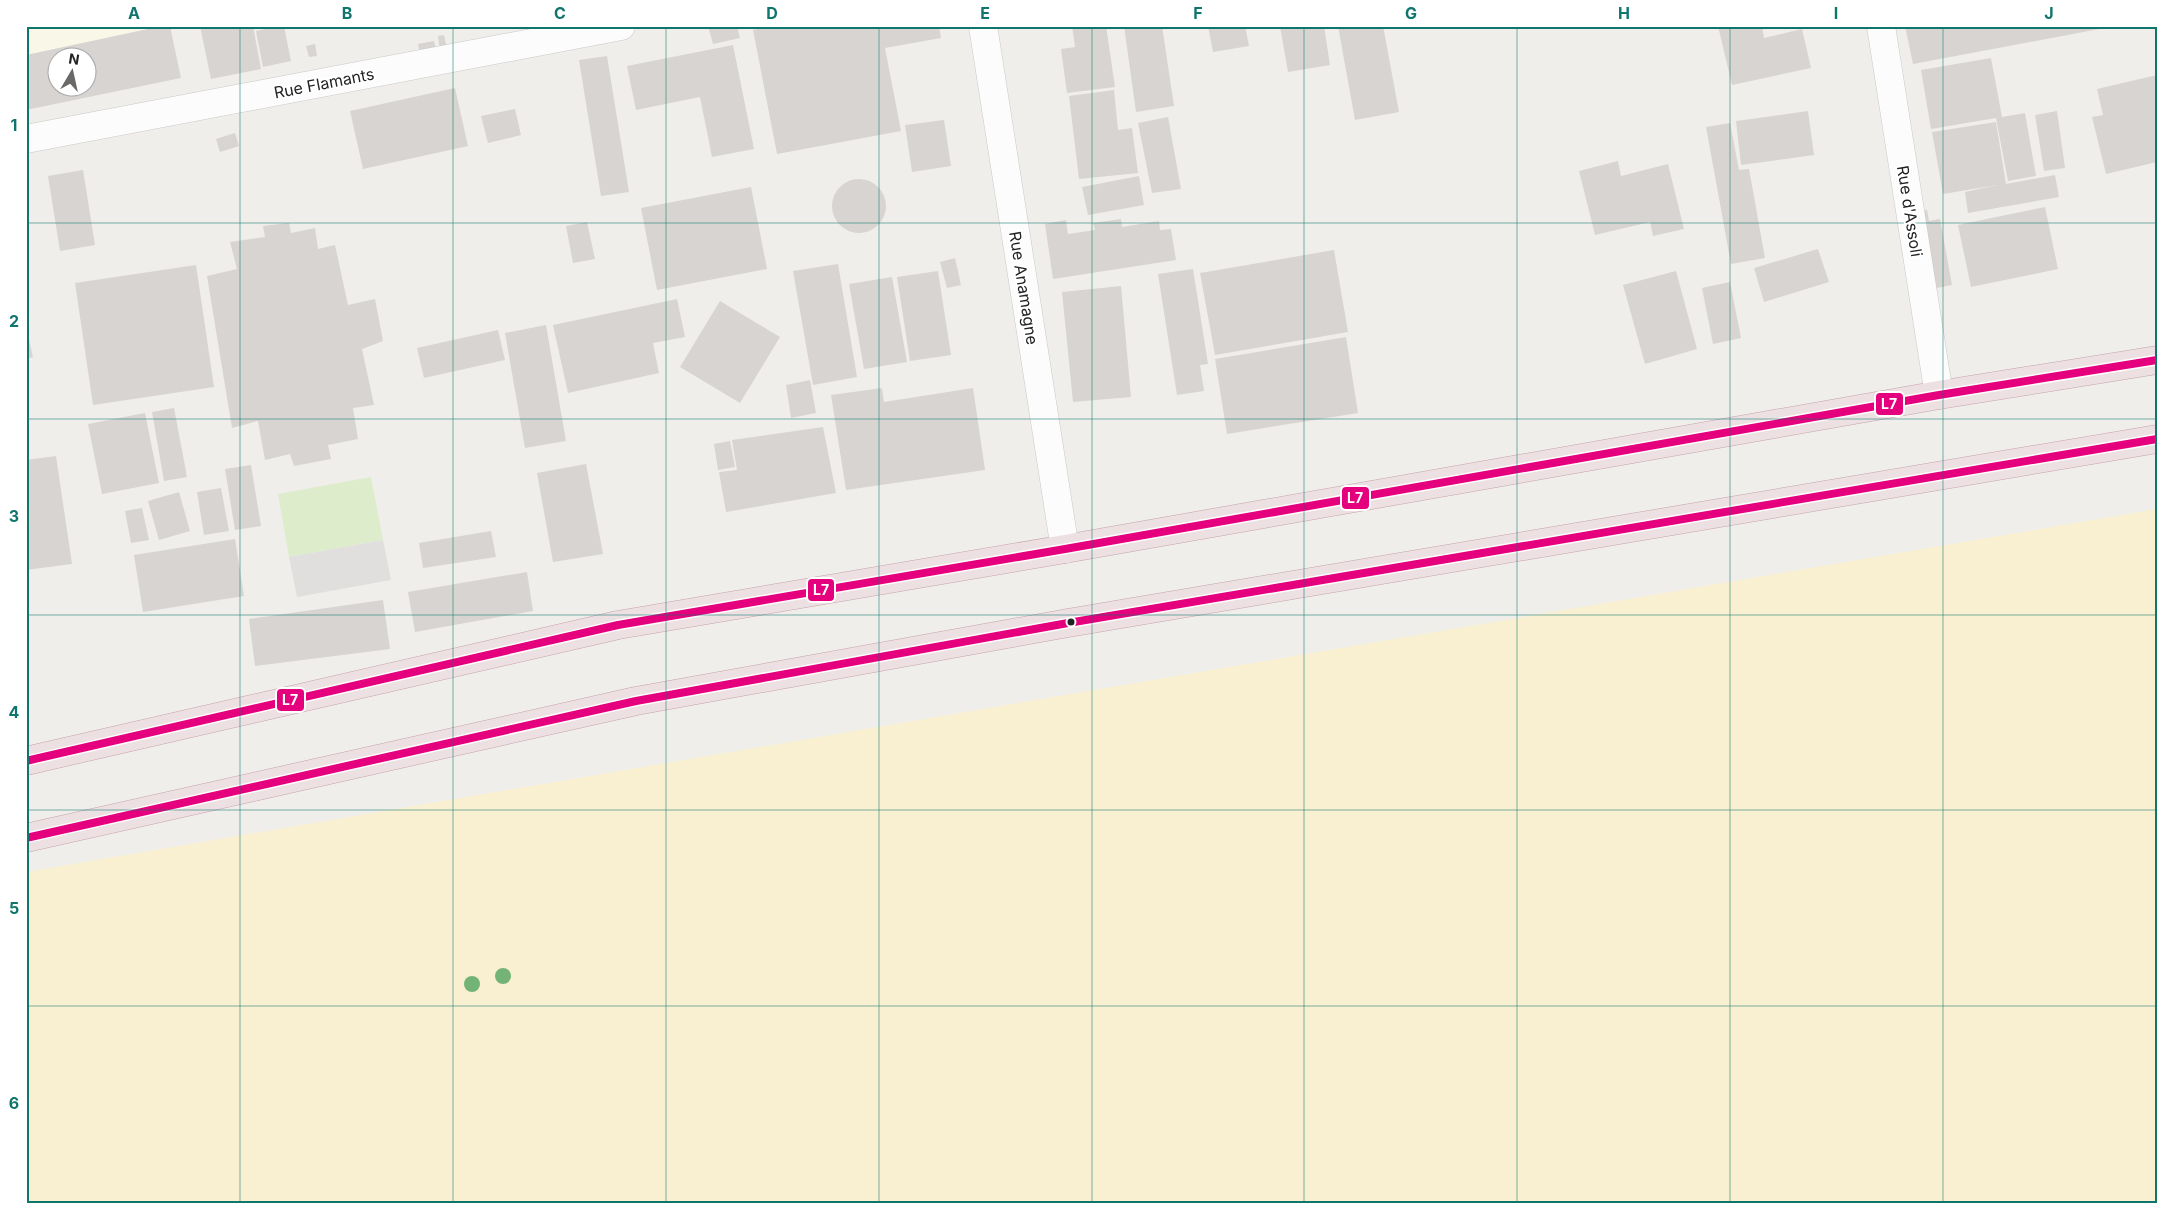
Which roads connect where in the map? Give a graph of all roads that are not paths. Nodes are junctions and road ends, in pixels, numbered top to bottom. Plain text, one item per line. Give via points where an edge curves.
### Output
1 (621, 26) edge
2 (983, 26) edge
3 (1881, 26) edge
4 (26, 139) edge
5 (2157, 360) edge
6 (1939, 395) junction
7 (2157, 439) edge
8 (1065, 549) junction
9 (26, 762) edge
10 (26, 838) edge

1 - 4 street, Rue Flamants
2 - 8 street, Rue Anamagne
3 - 6 street, Rue d'Assoli
5 - 6 highway
6 - 8 highway
7 - 10 highway via 1068,623 636,702
8 - 9 highway via 618,625

